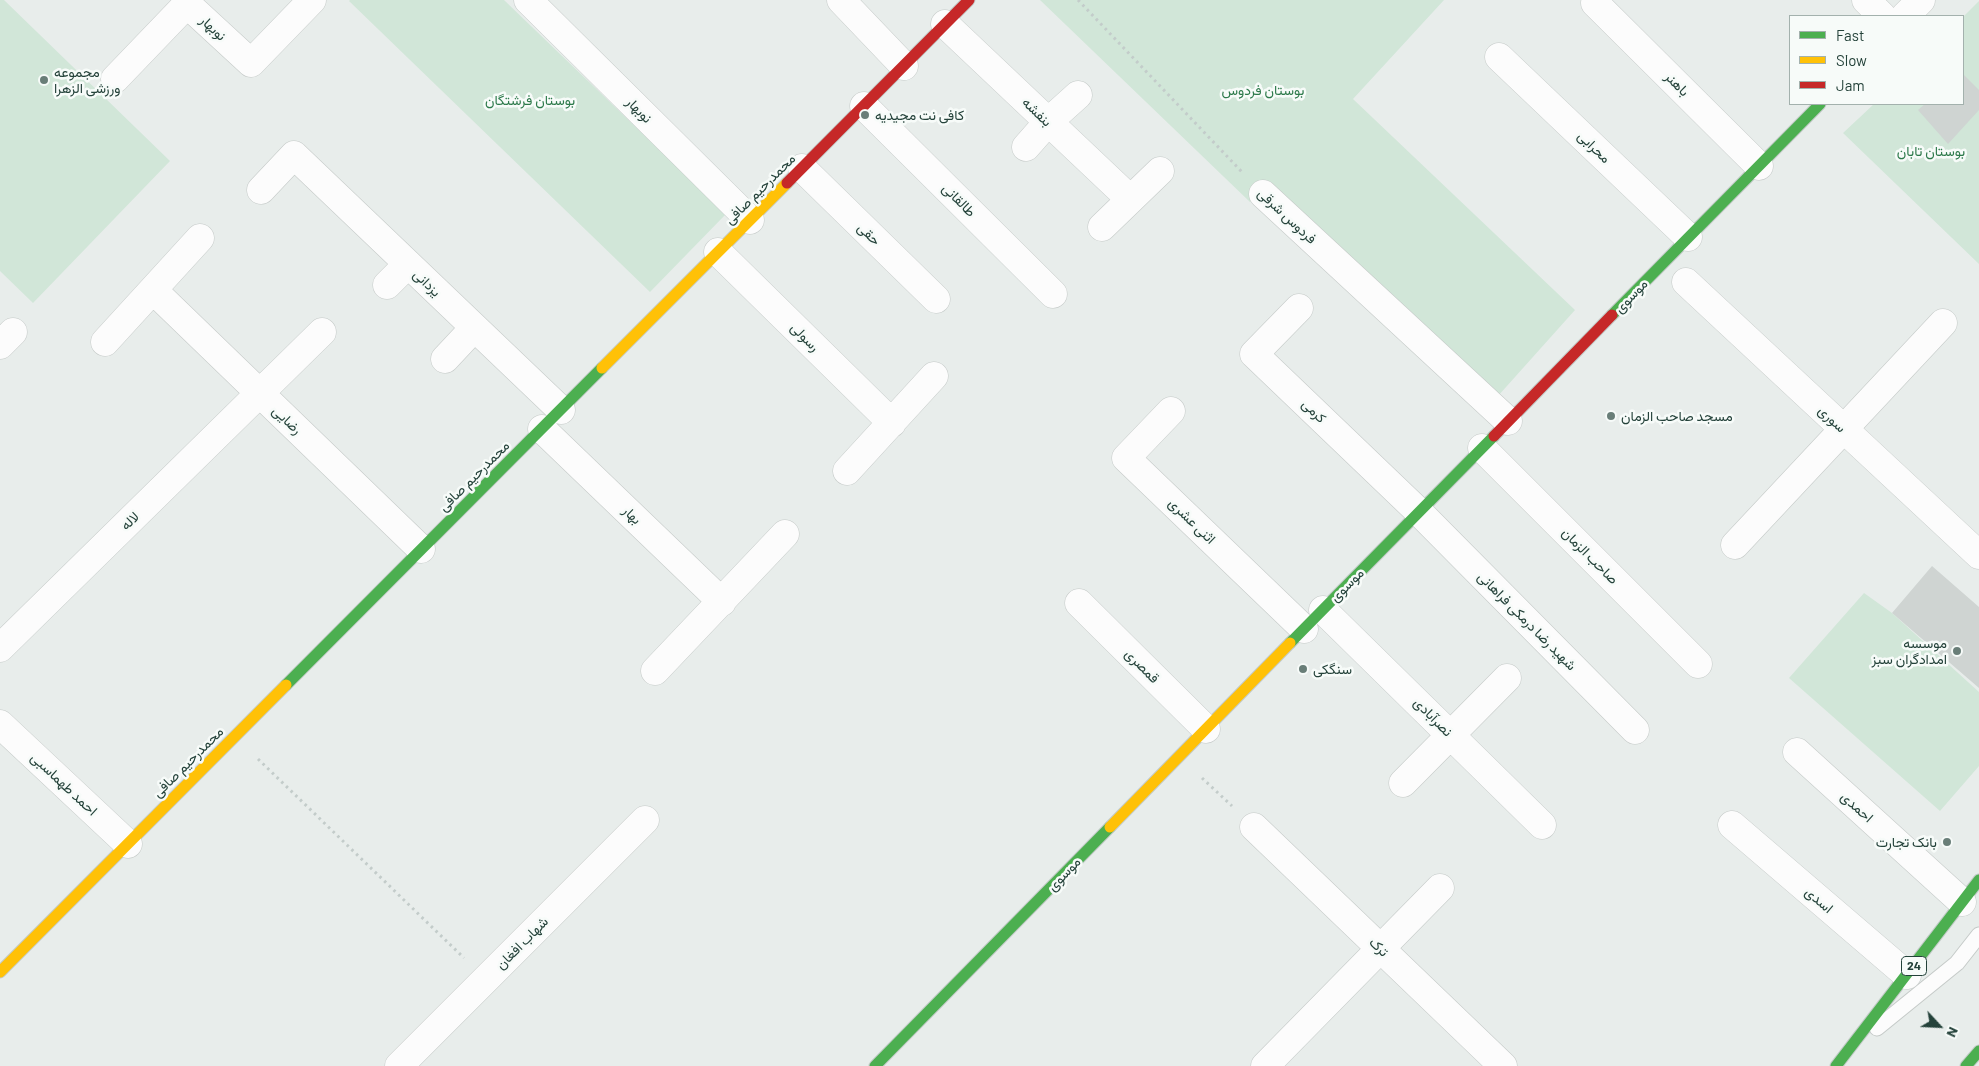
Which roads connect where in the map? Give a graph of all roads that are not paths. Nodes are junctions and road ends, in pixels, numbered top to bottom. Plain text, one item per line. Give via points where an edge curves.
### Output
1 (312, 0) edge
2 (528, 0) edge
3 (841, 0) edge
4 (969, 0) edge
5 (1866, 0) edge
6 (1921, 0) edge
7 (1595, 3) dead end
8 (1881, 15) edge
9 (1906, 15) edge
10 (945, 24) junction
11 (1499, 57) dead end
12 (904, 66) junction
13 (115, 79) dead end
14 (1078, 95) dead end
15 (1819, 105) edge
16 (864, 106) junction
17 (1048, 122) junction
18 (1026, 147) dead end
19 (1759, 166) junction
20 (802, 168) junction
21 (1160, 170) dead end
22 (261, 190) dead end
23 (1263, 194) road end
24 (1130, 199) junction
25 (750, 220) junction
26 (1102, 227) dead end
27 (1688, 237) junction
28 (200, 238) dead end
29 (718, 252) junction
30 (408, 264) junction
31 (1686, 282) dead end
32 (387, 285) dead end
33 (153, 290) junction
34 (1053, 294) dead end
35 (936, 299) dead end
36 (1299, 308) dead end
37 (1943, 323) dead end
38 (474, 328) junction
39 (322, 332) dead end
40 (105, 342) dead end
41 (445, 359) dead end
42 (934, 376) dead end
43 (260, 394) junction
44 (561, 410) junction
45 (1172, 411) dead end
46 (1508, 421) junction
47 (892, 423) junction
48 (542, 429) junction
49 (1843, 429) junction
50 (1482, 448) junction
51 (846, 471) dead end
52 (1419, 512) junction
53 (786, 534) dead end
54 (1736, 545) dead end
55 (421, 549) junction
56 (1979, 555) edge
57 (722, 602) junction
58 (1078, 603) dead end
59 (1323, 610) junction
60 (1304, 629) junction
61 (0, 648) edge
62 (1698, 664) dead end
63 (656, 671) dead end
64 (1507, 678) dead end
65 (0, 724) edge
66 (1206, 729) junction
67 (1635, 730) dead end
68 (1451, 735) junction
69 (1797, 752) dead end
70 (1404, 783) dead end
71 (644, 820) dead end
72 (1542, 825) dead end
73 (1732, 825) dead end
74 (1254, 827) road end
75 (128, 844) junction
76 (1979, 880) edge
77 (1440, 888) dead end
78 (1962, 902) junction
79 (1979, 935) edge
80 (1380, 948) junction
81 (0, 972) edge
82 (1907, 975) junction
83 (1979, 1051) edge
84 (1847, 1052) junction
85 (415, 1061) edge
86 (875, 1066) edge
87 (1265, 1066) edge
88 (1503, 1066) edge
89 (1836, 1066) edge
90 (1966, 1066) edge

1 - 13 street, نوبهار via 251,63 187,4
2 - 25 street, نوبهار
3 - 12 street
4 - 10 main road, محمدرحیم صافی
5 - 8 street
6 - 9 street
7 - 19 street, باهنر
10 - 12 main road, محمدرحیم صافی
10 - 17 street, بنفشه
11 - 27 street, محرابی
12 - 16 main road, محمدرحیم صافی
14 - 17 street
15 - 19 main road, موسوی
16 - 20 main road, محمدرحیم صافی
16 - 34 street, طالقانی
17 - 18 street
17 - 24 street, بنفشه
19 - 27 main road, موسوی
20 - 25 main road, محمدرحیم صافی
20 - 35 street, حقی
21 - 24 street
22 - 30 street, یزدانی via 294,155
23 - 46 street, فردوس شرقی
24 - 26 street
25 - 29 main road, محمدرحیم صافی
27 - 46 main road, موسوی
28 - 33 street
29 - 44 main road, محمدرحیم صافی
29 - 47 street, رسولی
30 - 32 street
30 - 38 street, یزدانی
31 - 49 street, سوری
33 - 40 street
33 - 43 street, رضایی
36 - 52 street, کرمی via 1254,354
37 - 49 street
38 - 41 street
38 - 44 street, یزدانی
39 - 43 street, لاله
42 - 47 street
43 - 55 street, رضایی
43 - 61 street, لاله
44 - 48 main road, محمدرحیم صافی
45 - 60 street, اثنی عشری via 1126,458
46 - 50 main road, موسوی
47 - 51 street
48 - 55 main road, محمدرحیم صافی
48 - 57 street, بهار
49 - 54 street
49 - 56 street, سوری
50 - 52 main road, موسوی
50 - 62 street, صاحب الزمان
52 - 59 main road, موسوی
52 - 67 street, شهید رضا درمکی فراهانی
53 - 57 street
55 - 75 main road, محمدرحیم صافی
57 - 63 street
58 - 66 street, قمصری
59 - 60 main road, موسوی
59 - 68 street, نصرآبادی
60 - 66 main road, موسوی
64 - 68 street
65 - 75 street, احمد طهماسبی
66 - 86 main road, موسوی
68 - 70 street
68 - 72 street, نصرآبادی
69 - 78 street, احمدی
71 - 85 street, شهاب افغان via 486,979
73 - 82 street, اسدی
74 - 80 street, ترک
75 - 81 main road, محمدرحیم صافی
76 - 78 main road, 24
77 - 80 street
78 - 82 main road, 24
79 - 84 lane via 1957,963
80 - 87 street
80 - 88 street, ترک
82 - 84 main road, 24
83 - 90 main road
84 - 89 main road, 24

